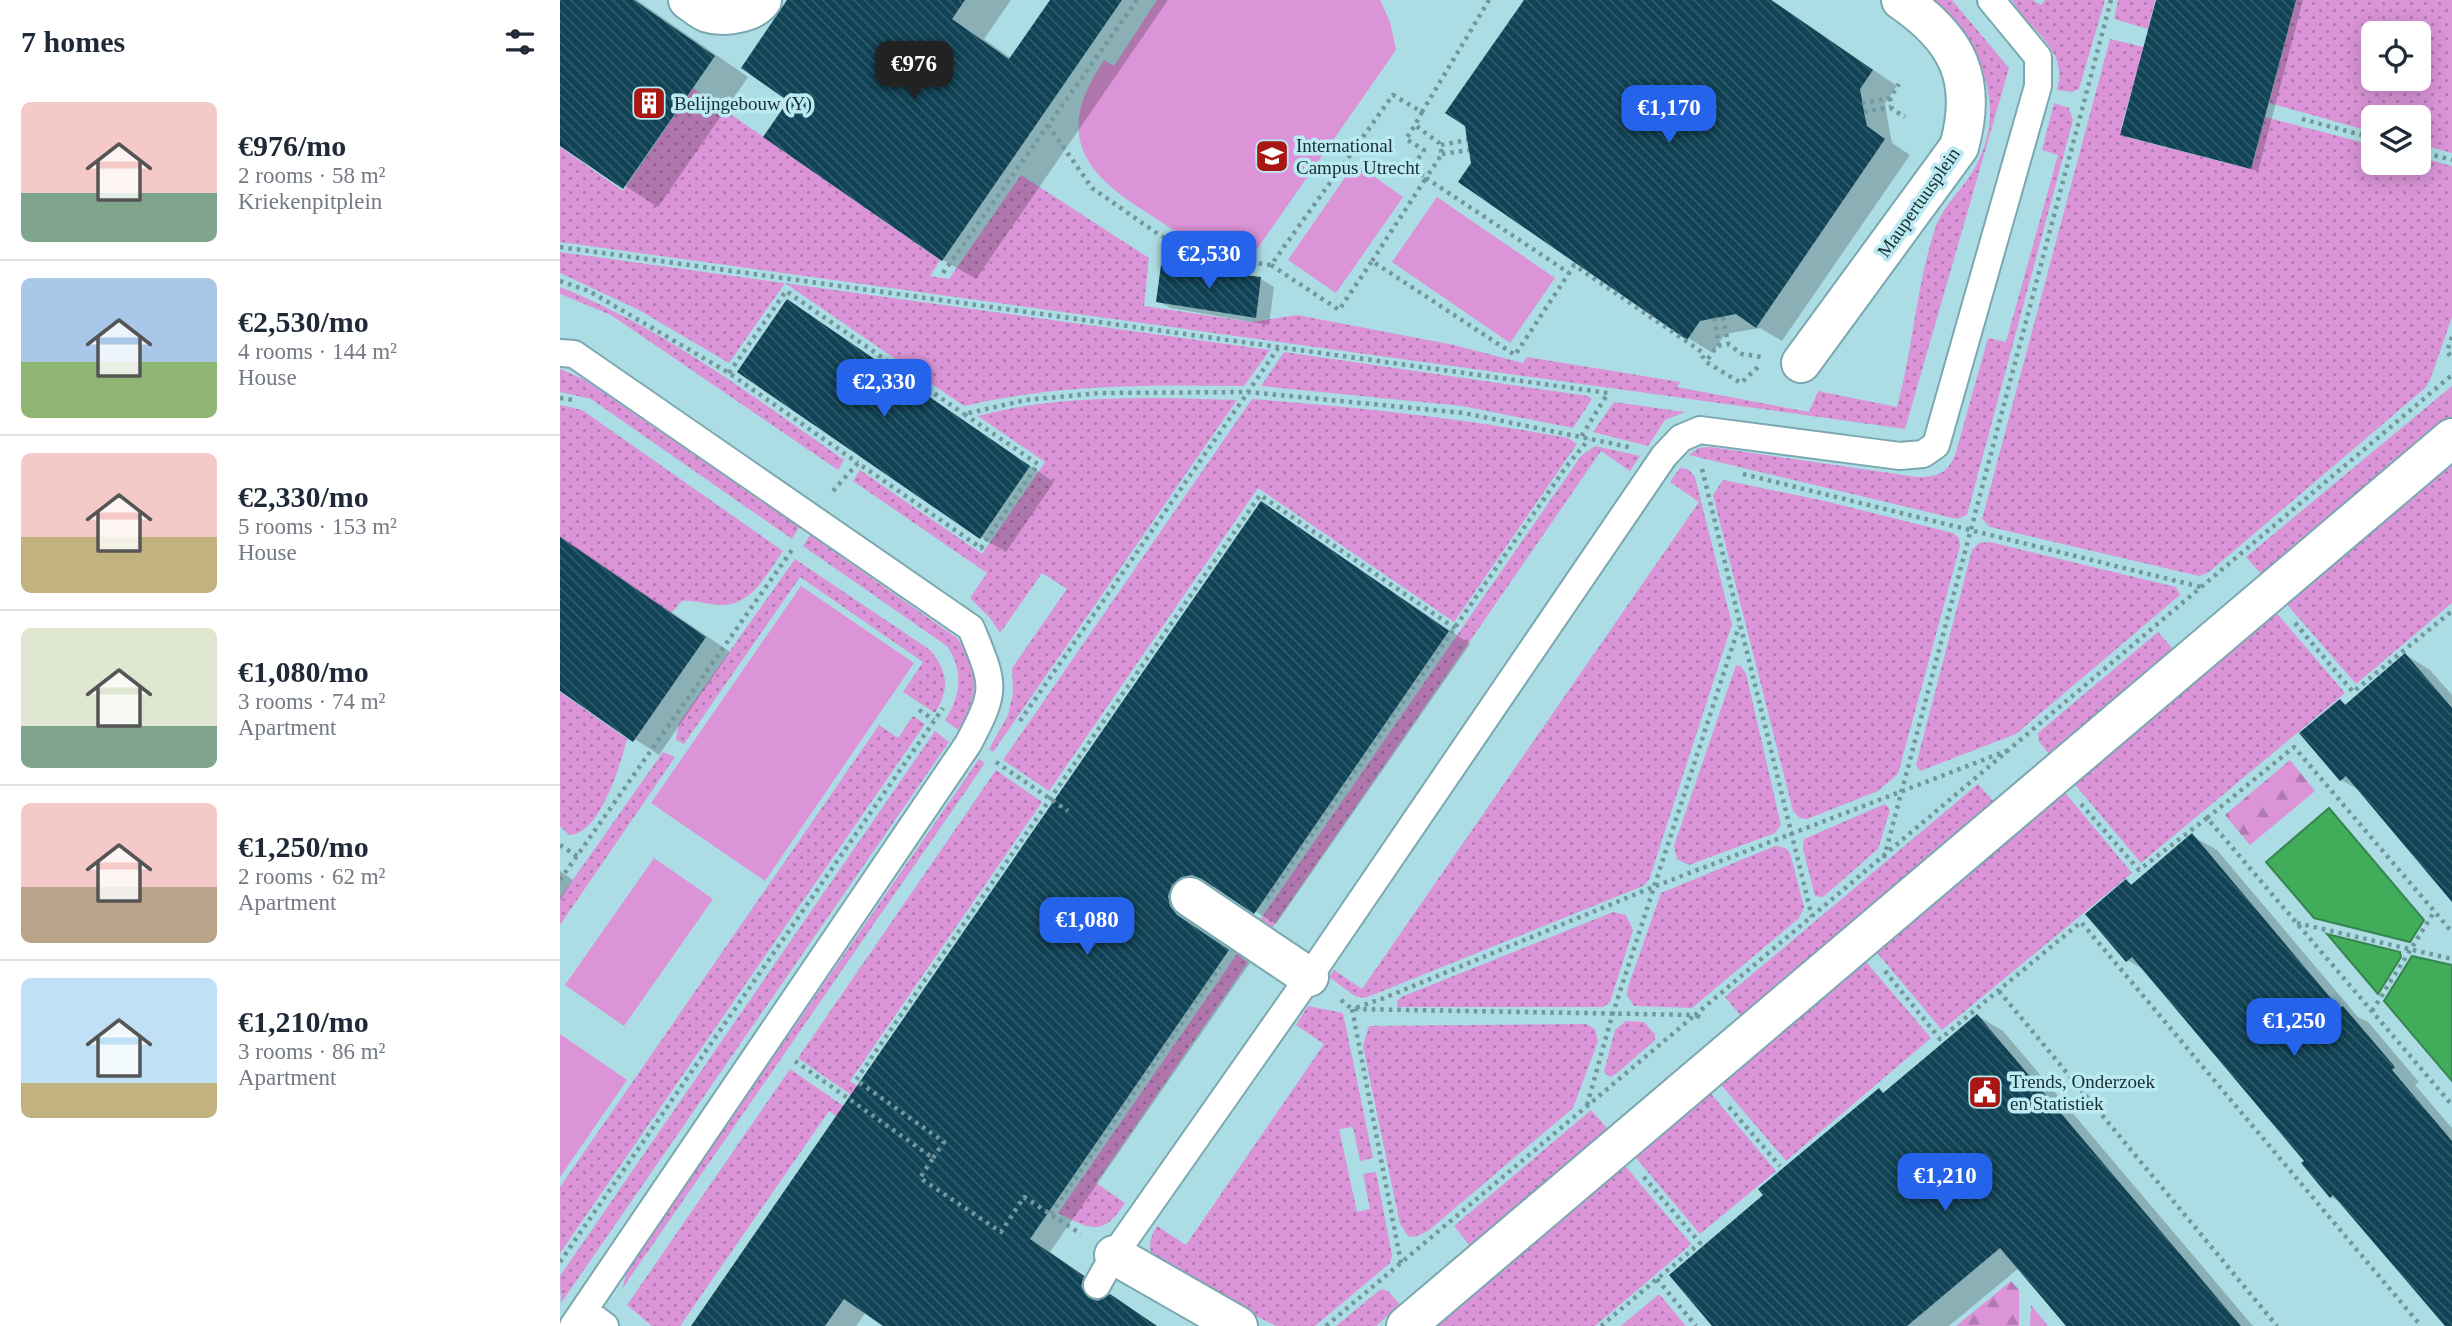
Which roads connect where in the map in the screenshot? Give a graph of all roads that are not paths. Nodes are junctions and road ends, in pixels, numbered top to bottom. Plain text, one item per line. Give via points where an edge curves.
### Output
1 (688, 0) edge
2 (762, 0) edge
3 (1901, 0) edge
4 (1991, 0) edge
5 (560, 353) edge
6 (1784, 361) road end
7 (2452, 438) edge
8 (1190, 897) dead end
9 (1309, 978) junction
10 (1106, 1270) joint
11 (588, 1321) edge
12 (1238, 1326) edge
13 (1406, 1326) edge

1 - 2 street via 708,13 733,14 757,8
3 - 6 street, Maupertuusplein via 1922,14 1961,66 1968,117 1959,148
4 - 9 lane via 2038,57 2038,86 1936,445 1923,454 1900,456 1700,430 1681,438 1664,456
5 - 11 lane via 574,354 971,628 991,678 986,710 968,744
7 - 13 street
8 - 9 street
9 - 10 lane
10 - 12 street

